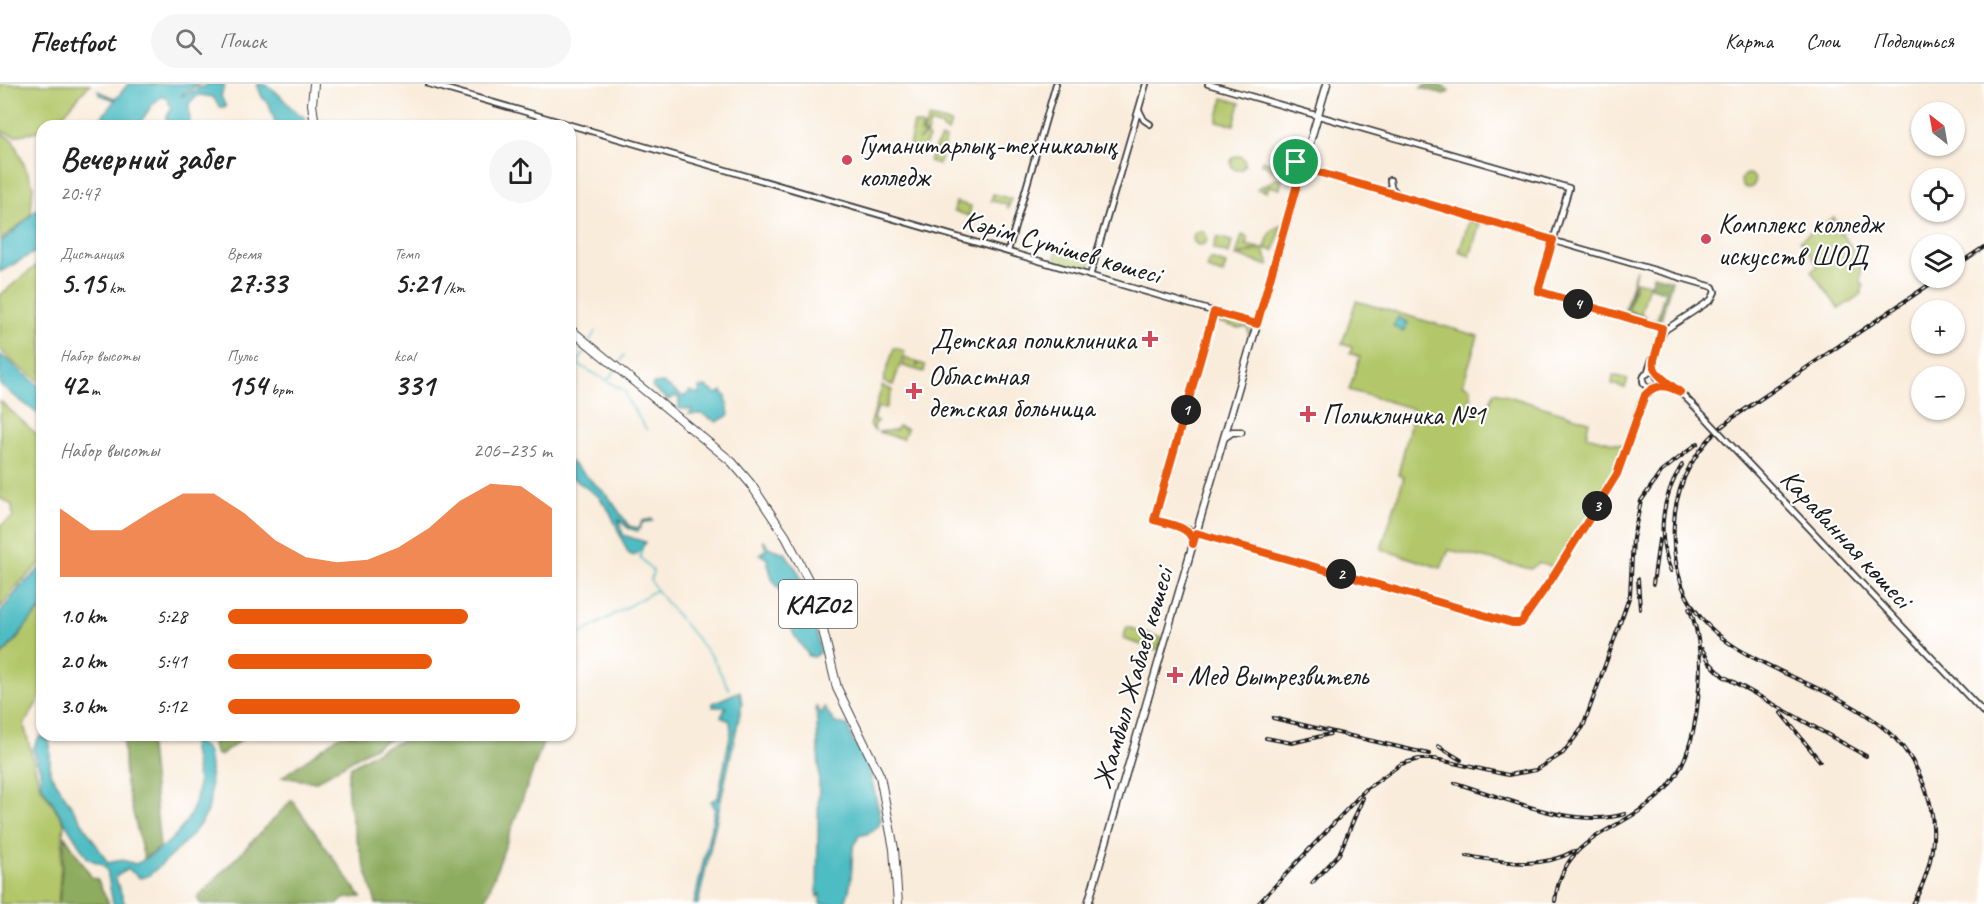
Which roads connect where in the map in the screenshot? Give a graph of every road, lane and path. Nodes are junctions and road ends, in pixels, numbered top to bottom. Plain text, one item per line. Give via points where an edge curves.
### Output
1 (314, 84) edge
2 (429, 84) edge
3 (1056, 84) edge
4 (1146, 84) edge
5 (1208, 84) edge
6 (1327, 84) edge
7 (1139, 107) junction
8 (1317, 116) junction
9 (314, 120) edge
10 (552, 120) edge
11 (1150, 124) dead end
12 (576, 127) edge
13 (1306, 155) junction
14 (1302, 168) junction
15 (1314, 171) junction
16 (1390, 180) dead end
17 (1298, 181) junction
18 (1399, 196) junction
19 (1553, 240) junction
20 (1008, 251) junction
21 (1090, 276) junction
22 (1214, 312) junction
23 (1257, 324) junction
24 (1661, 327) junction
25 (576, 333) edge
26 (1659, 340) junction
27 (1647, 374) junction
28 (1657, 376) junction
29 (1643, 382) junction
30 (1653, 387) junction
31 (1680, 392) junction
32 (1641, 402) junction
33 (1230, 416) junction
34 (1223, 440) junction
35 (1185, 529) junction
36 (1196, 533) junction
37 (1193, 544) junction
38 (1984, 713) edge
39 (898, 904) edge
40 (1088, 904) edge

1 - 9 highway
2 - 10 main road, Кәрім Сүтішев көшесі
3 - 20 main road
4 - 7 main road
5 - 8 main road
6 - 8 main road, Жамбыл Жабаев көшесі
7 - 11 main road
7 - 21 main road
8 - 13 main road, Жамбыл Жабаев көшесі
8 - 19 main road via 1569,188
12 - 20 main road, Кәрім Сүтішев көшесі
13 - 14 main road, Жамбыл Жабаев көшесі
13 - 15 main road via 1306,165
13 - 17 main road via 1287,164
14 - 15 main road
14 - 17 main road, Жамбыл Жабаев көшесі
15 - 17 main road via 1305,172
15 - 18 main road
16 - 18 main road via 1391,188
17 - 23 main road, Жамбыл Жабаев көшесі
18 - 19 main road
19 - 24 main road via 1538,291
19 - 26 main road via 1713,287 1713,298 1665,330
20 - 21 main road, Кәрім Сүтішев көшесі
21 - 22 main road, Кәрім Сүтішев көшесі
22 - 23 main road, Кәрім Сүтішев көшесі
22 - 35 main road via 1154,520
23 - 33 main road, Жамбыл Жабаев көшесі
24 - 26 main road
24 - 27 main road
25 - 39 highway, KAZ02 via 738,468 802,564 816,599 837,688 880,776 894,849
26 - 28 main road via 1653,361
27 - 28 main road
27 - 29 main road
28 - 30 main road via 1658,383
28 - 31 main road, Караванная көшесі
29 - 30 main road via 1646,387
29 - 32 main road
30 - 31 main road via 1665,386
30 - 32 main road
31 - 38 main road, Караванная көшесі, bridge
32 - 36 main road via 1617,474 1520,623
33 - 34 main road, Жамбыл Жабаев көшесі
33 - 34 main road via 1234,428 1241,432 1232,432
34 - 36 main road, Жамбыл Жабаев көшесі
35 - 36 main road
35 - 37 main road
36 - 37 main road, Жамбыл Жабаев көшесі
37 - 40 main road, Жамбыл Жабаев көшесі

